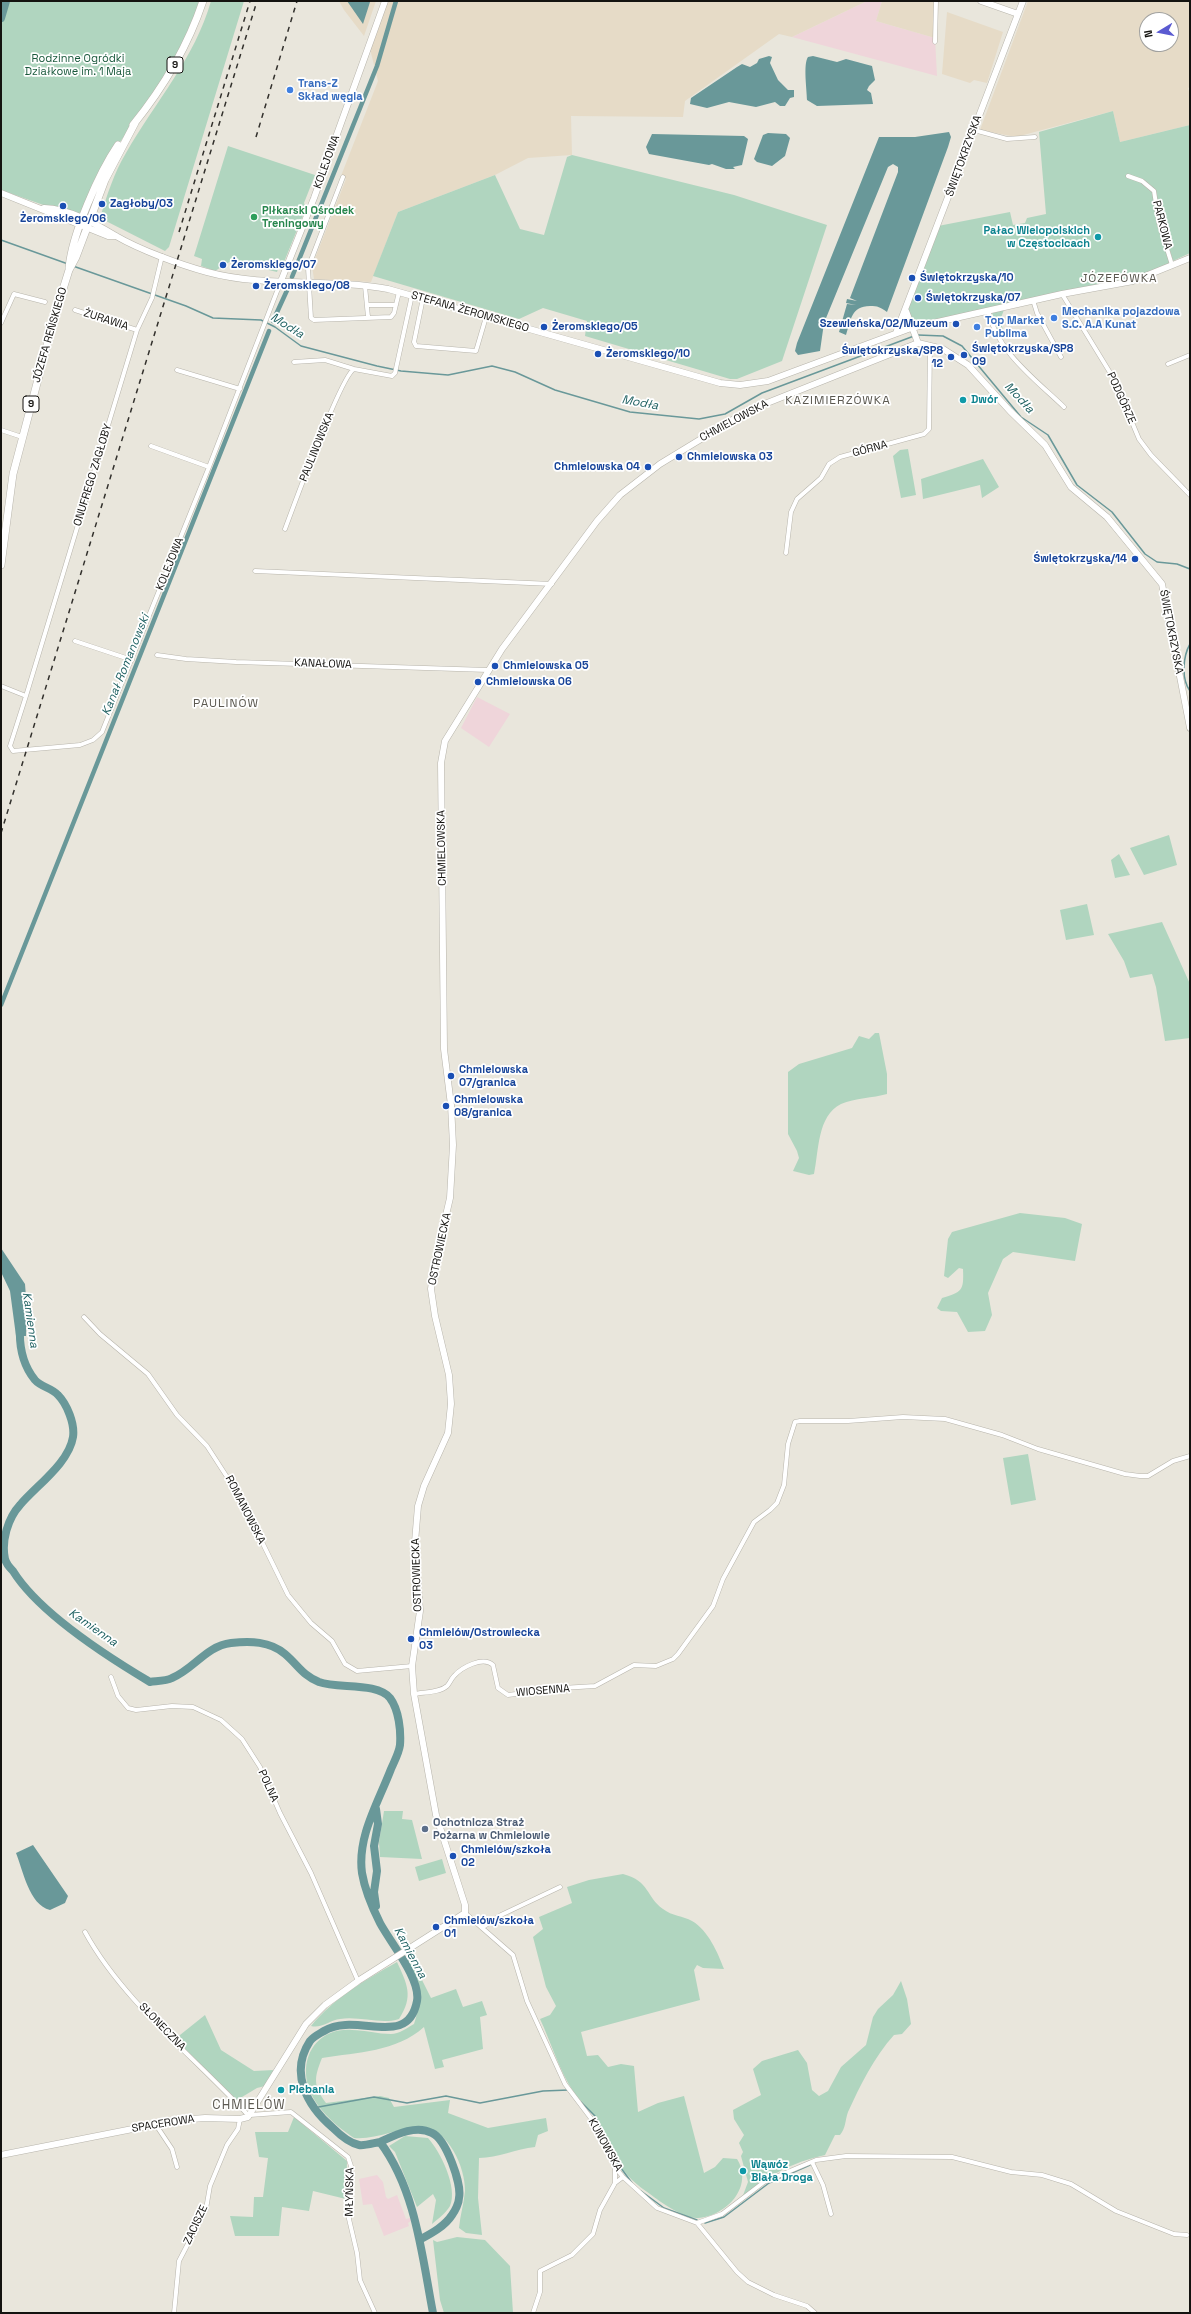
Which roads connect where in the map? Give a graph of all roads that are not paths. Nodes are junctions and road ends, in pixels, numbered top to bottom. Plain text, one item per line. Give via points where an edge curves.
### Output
1 (203, 1) edge
2 (385, 1) edge
3 (936, 1) edge
4 (1023, 1) edge
5 (984, 2) edge
6 (1019, 12) junction
7 (935, 42) dead end
8 (974, 130) junction
9 (1035, 137) dead end
10 (1128, 176) dead end
11 (344, 177) dead end
12 (1, 193) edge
13 (85, 223) junction
14 (162, 255) junction
15 (1190, 258) edge
16 (1172, 266) junction
17 (281, 281) junction
18 (309, 282) junction
19 (365, 286) junction
20 (399, 292) junction
21 (1062, 294) junction
22 (412, 295) junction
23 (423, 298) junction
24 (1032, 300) junction
25 (45, 302) dead end
26 (367, 305) junction
27 (396, 305) junction
28 (74, 310) dead end
29 (988, 310) junction
30 (906, 311) junction
31 (486, 316) junction
32 (368, 317) junction
33 (1, 323) edge
34 (137, 330) junction
35 (896, 333) junction
36 (915, 335) junction
37 (930, 346) junction
38 (1190, 355) edge
39 (1062, 357) dead end
40 (294, 362) dead end
41 (1168, 364) dead end
42 (354, 369) junction
43 (177, 370) dead end
44 (240, 389) junction
45 (1064, 407) dead end
46 (1, 430) edge
47 (22, 437) junction
48 (151, 446) dead end
49 (209, 467) junction
50 (1190, 495) edge
51 (285, 529) dead end
52 (786, 553) dead end
53 (1, 565) edge
54 (255, 571) dead end
55 (552, 584) junction
56 (75, 641) dead end
57 (157, 655) dead end
58 (132, 660) junction
59 (488, 670) junction
60 (1, 686) edge
61 (26, 696) junction
62 (1190, 728) edge
63 (12, 750) joint
64 (453, 1145) joint
65 (84, 1317) dead end
66 (1190, 1456) edge
67 (412, 1666) junction
68 (111, 1678) dead end
69 (414, 1694) junction
70 (560, 1887) dead end
71 (465, 1913) junction
72 (483, 1927) junction
73 (85, 1932) dead end
74 (358, 1980) junction
75 (250, 2115) junction
76 (240, 2119) junction
77 (156, 2125) junction
78 (1, 2156) edge
79 (812, 2162) junction
80 (177, 2167) dead end
81 (615, 2167) junction
82 (623, 2177) junction
83 (615, 2183) junction
84 (831, 2214) dead end
85 (697, 2223) junction
86 (1187, 2235) dead end
87 (174, 2313) edge
88 (375, 2313) edge
89 (533, 2313) edge
90 (815, 2313) edge

1 - 13 main road, 9 via 181,54 102,170
2 - 17 street, KOLEJOWA via 311,206
3 - 7 street
4 - 6 street, ŚWIĘTOKRZYSKA
5 - 6 street
6 - 8 street, ŚWIĘTOKRZYSKA
8 - 9 street via 1007,139
8 - 30 street, ŚWIĘTOKRZYSKA
10 - 16 street, PARKOWA via 1142,181 1154,191 1159,223
11 - 18 street via 308,268
12 - 13 street, STEFANA ŻEROMSKIEGO via 54,209
13 - 14 street, STEFANA ŻEROMSKIEGO via 108,236 116,236
13 - 47 main road, JÓZEFA REŃSKIEGO / 9 via 73,256
14 - 17 street, STEFANA ŻEROMSKIEGO via 196,269 223,276
14 - 34 street, ONUFREGO ZAGŁOBY via 155,289
15 - 16 street
16 - 21 street via 1128,282
17 - 18 street, STEFANA ŻEROMSKIEGO
17 - 44 street, KOLEJOWA
18 - 19 street, STEFANA ŻEROMSKIEGO
18 - 32 street via 310,318 314,320
19 - 20 street, STEFANA ŻEROMSKIEGO
19 - 26 street
20 - 22 street, STEFANA ŻEROMSKIEGO
20 - 27 street
21 - 24 street
21 - 50 street, PODGÓRZE via 1114,379 1139,439
22 - 23 street, STEFANA ŻEROMSKIEGO
22 - 42 street via 395,373 388,377
23 - 31 street, STEFANA ŻEROMSKIEGO
23 - 31 street via 414,342 416,346 476,351
24 - 29 street
24 - 39 street
25 - 33 street via 14,294
26 - 27 street
26 - 32 street
27 - 32 street via 391,317
28 - 34 street, ŻURAWIA
29 - 36 street
29 - 45 street via 991,325 1008,350
30 - 35 street, ŚWIĘTOKRZYSKA
30 - 36 street
31 - 35 street, STEFANA ŻEROMSKIEGO via 720,383 740,386 768,381
34 - 61 street, ONUFREGO ZAGŁOBY
35 - 36 street, STEFANA ŻEROMSKIEGO
36 - 37 street, ŚWIĘTOKRZYSKA
36 - 55 street, CHMIELOWSKA via 758,406 660,464 611,504
37 - 52 street, GÓRNA via 930,429 924,434 840,457 829,464 821,478 797,498 791,512
37 - 62 street, ŚWIĘTOKRZYSKA via 953,353 968,364 1045,445 1071,487 1107,517 1162,584
38 - 41 street
40 - 42 street via 325,360
42 - 51 street, PAULINOWSKA via 348,375 338,396
43 - 44 street
44 - 49 street, KOLEJOWA
46 - 47 street
47 - 53 main road, JÓZEFA REŃSKIEGO / 9 via 7,507
48 - 49 street
49 - 58 street, KOLEJOWA
54 - 55 street
55 - 59 street, CHMIELOWSKA
56 - 58 street
57 - 59 street, KANAŁOWA via 179,659 236,662
58 - 63 street, KOLEJOWA via 107,724 93,740 80,745 15,752
59 - 64 street, CHMIELOWSKA via 449,735 441,757 444,1049
60 - 61 street
61 - 63 street, ONUFREGO ZAGŁOBY via 12,737
64 - 67 street, OSTROWIECKA via 450,1198 431,1289 448,1375 451,1415 448,1433 424,1486 418,1506 415,1542 420,1612
65 - 67 street, ROMANOWSKA via 100,1334 148,1374 177,1415 207,1446 240,1497 288,1595 311,1623 332,1641 345,1664 357,1671
66 - 69 street, WIOSENNA via 1173,1461 1148,1476 1140,1476 1059,1455 945,1419 903,1417 795,1422 788,1444 784,1485 780,1496 770,1510 750,1528 723,1579 713,1606 673,1659 656,1666 634,1665 595,1686 508,1695 498,1688 493,1665 487,1661 460,1671 447,1686
67 - 69 street, OSTROWIECKA
68 - 74 street, POLNA via 118,1696 128,1708 136,1710 172,1706 193,1707 221,1720 242,1738 260,1767 311,1873
69 - 71 street, OSTROWIECKA via 436,1815 465,1905
70 - 72 street via 501,1915
71 - 72 street, KUNOWSKA
71 - 74 street
72 - 81 street, KUNOWSKA via 513,1955 527,2001 570,2093 596,2126
73 - 75 street, SŁONECZNA via 104,1965 165,2032
74 - 75 street via 325,2005 306,2024
75 - 76 street, SPACEROWA
75 - 88 street, MŁYŃSKA via 291,2112 348,2157 351,2166 349,2219 360,2280
76 - 77 street, SPACEROWA via 205,2118
76 - 87 street, ZACISZE via 238,2129 227,2145 210,2186 206,2209 179,2261
77 - 78 street, SPACEROWA
77 - 80 street via 172,2149
79 - 84 street via 823,2185
79 - 85 street via 764,2182 722,2214
79 - 86 street via 846,2156 952,2157 1011,2172 1042,2175 1071,2184 1116,2211 1174,2234
81 - 82 street, KUNOWSKA
81 - 83 street
82 - 83 street
82 - 85 street, KUNOWSKA via 657,2208
83 - 89 street via 600,2210 593,2234 572,2255 540,2271 539,2295
85 - 90 street via 742,2278 760,2289 807,2306

